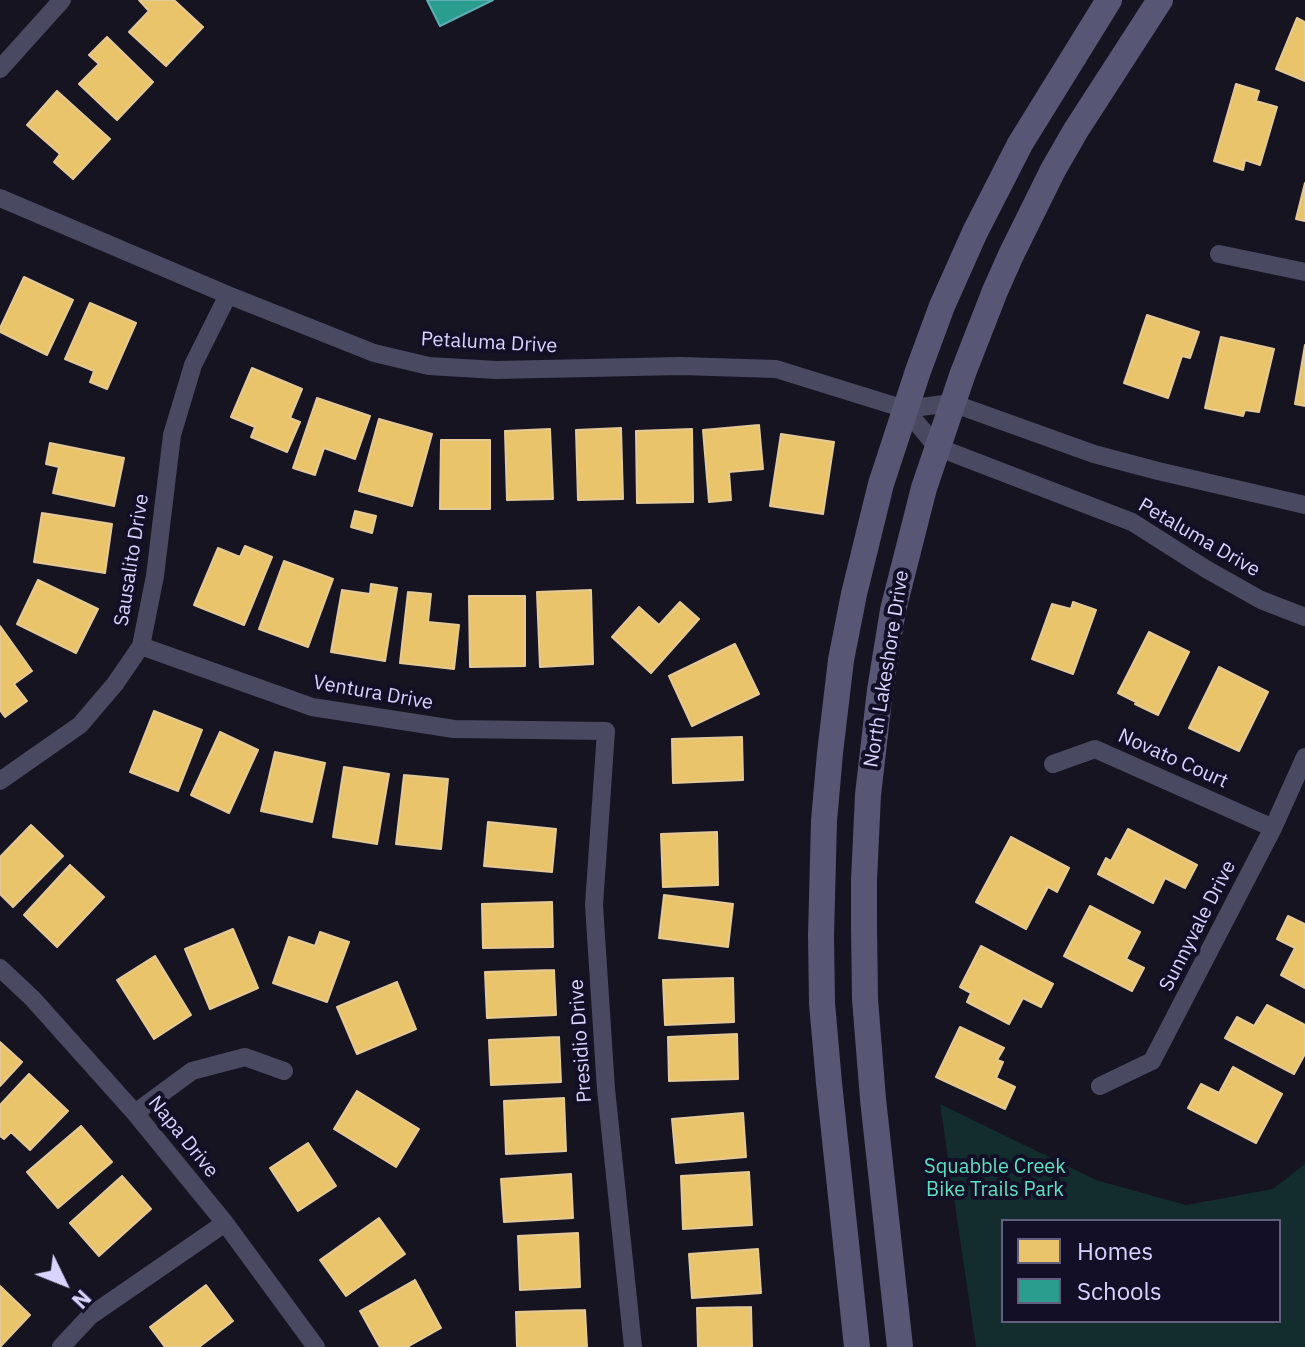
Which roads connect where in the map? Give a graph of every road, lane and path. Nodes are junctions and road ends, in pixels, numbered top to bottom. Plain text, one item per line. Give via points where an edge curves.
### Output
1 (62, 0) edge
2 (1109, 0) edge
3 (1160, 0) edge
4 (0, 69) edge
5 (0, 198) edge
6 (1219, 254) dead end
7 (1305, 272) edge
8 (228, 295) junction
9 (952, 403) junction
10 (905, 409) junction
11 (937, 447) junction
12 (1305, 505) edge
13 (1305, 617) edge
14 (141, 646) junction
15 (606, 731) joint
16 (1305, 757) edge
17 (1053, 764) dead end
18 (0, 781) edge
19 (1273, 828) junction
20 (0, 968) edge
21 (284, 1071) dead end
22 (1100, 1086) dead end
23 (135, 1113) junction
24 (225, 1223) junction
25 (61, 1347) edge
26 (316, 1347) edge
27 (633, 1347) edge
28 (857, 1347) edge
29 (900, 1347) edge

1 - 4 street
2 - 10 main road, North Lakeshore Drive via 1035,118 975,232
3 - 9 main road, North Lakeshore Drive via 1053,170 1000,279
5 - 8 street, Petaluma Drive
6 - 7 street
8 - 10 street, Petaluma Drive via 374,353 429,366 776,369
8 - 14 street, Sausalito Drive via 193,365 172,435
9 - 10 street, Petaluma Drive
9 - 11 main road, North Lakeshore Drive
9 - 12 street, Petaluma Drive via 1094,454
10 - 11 street, Petaluma Drive
10 - 28 main road, North Lakeshore Drive via 881,484 841,660 824,821 822,1003
11 - 13 street, Petaluma Drive via 1132,522 1261,600
11 - 29 main road, North Lakeshore Drive via 887,642 868,795 864,880 868,1044
14 - 15 street, Ventura Drive via 312,707 454,729
14 - 18 street, Sausalito Drive via 80,725
15 - 27 street, Presidio Drive via 594,905 606,1089
16 - 19 street, Sunnyvale Drive
17 - 19 street, Novato Court via 1095,749
19 - 22 street, Sunnyvale Drive via 1152,1061
20 - 23 street, Napa Drive
21 - 23 street via 245,1057 192,1071
23 - 24 street, Napa Drive
24 - 25 street via 90,1316
24 - 26 street, Napa Drive

